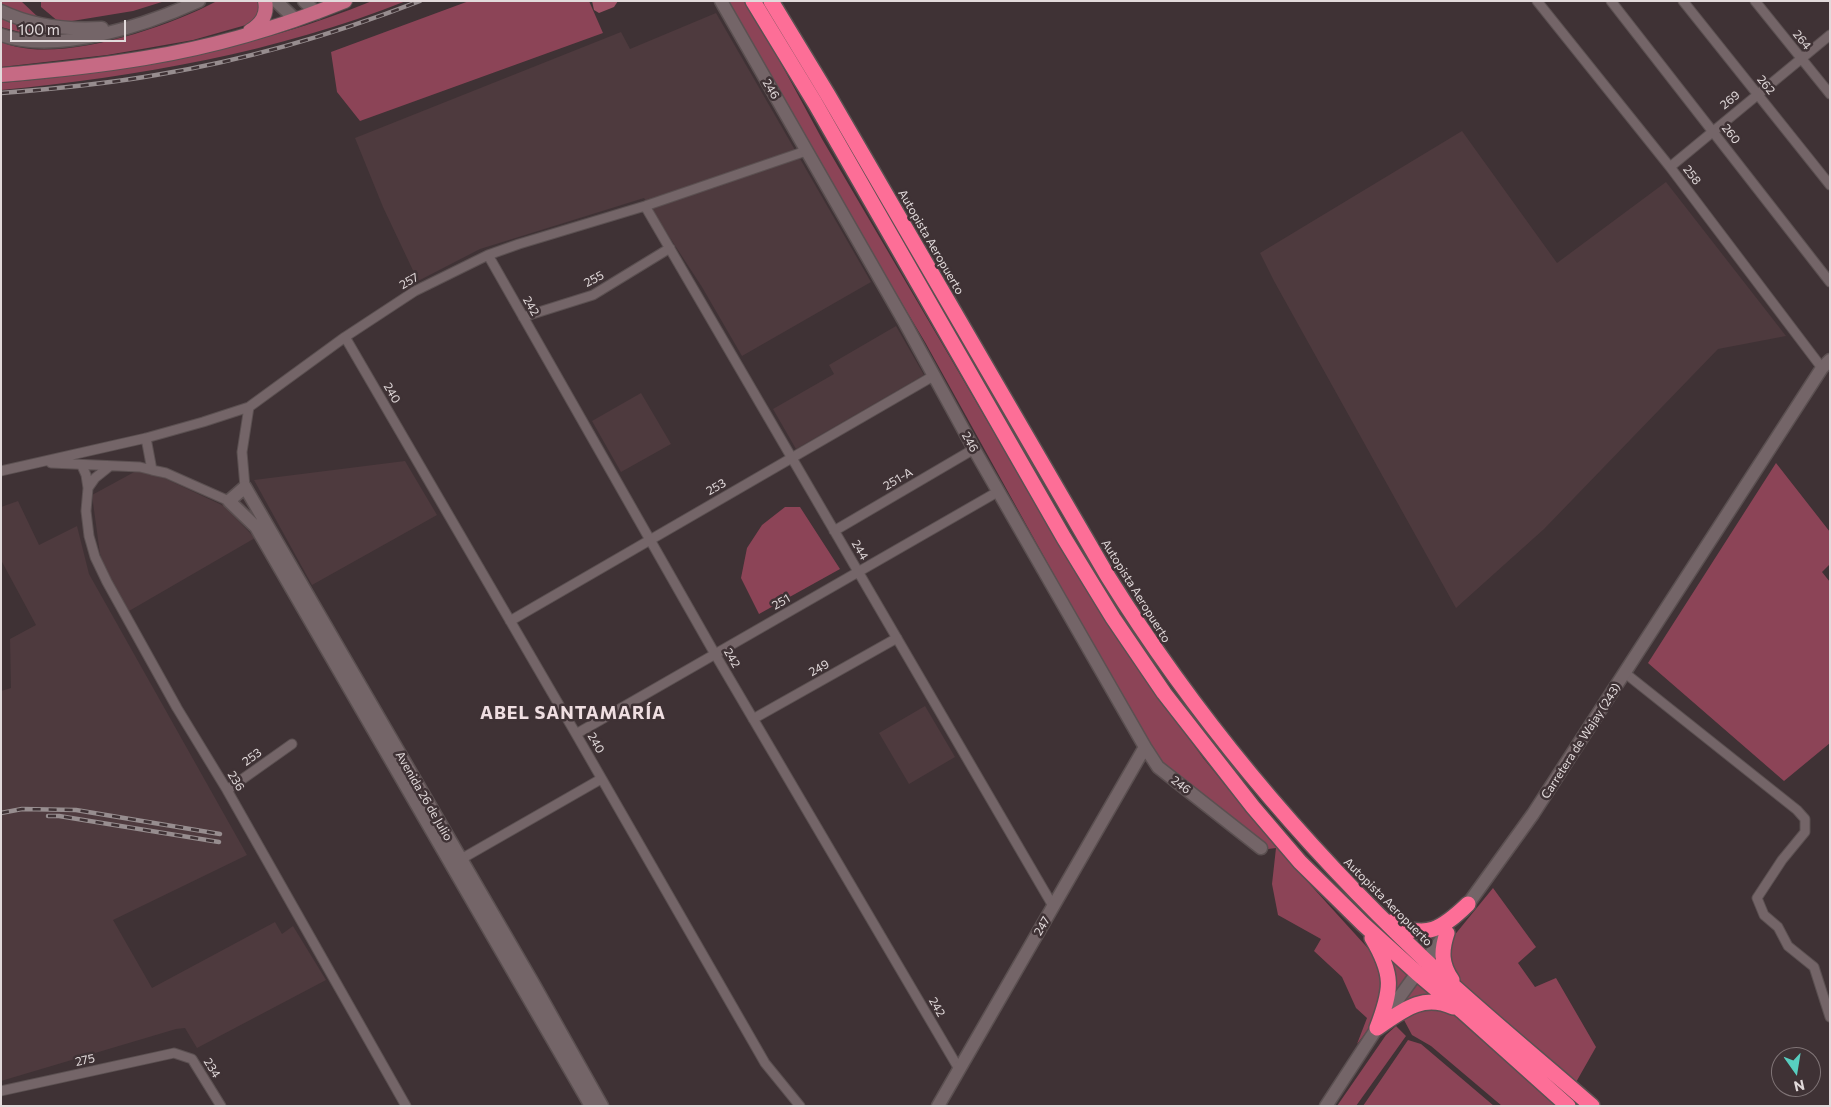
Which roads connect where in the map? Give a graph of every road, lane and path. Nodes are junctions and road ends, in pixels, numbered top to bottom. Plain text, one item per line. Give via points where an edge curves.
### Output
1 (199, 1) edge
2 (265, 1) edge
3 (276, 1) edge
4 (304, 1) edge
5 (345, 1) edge
6 (721, 1) edge
7 (753, 1) edge
8 (771, 1) edge
9 (1537, 1) edge
10 (1611, 1) edge
11 (1683, 1) edge
12 (1755, 1) edge
13 (1, 11) edge
14 (317, 13) junction
15 (296, 20) junction
16 (127, 27) junction
17 (1, 35) edge
18 (1830, 35) edge
19 (243, 36) junction
20 (1800, 58) junction
21 (1, 76) edge
22 (1757, 94) junction
23 (1830, 94) edge
24 (1712, 130) junction
25 (806, 151) junction
26 (1670, 166) junction
27 (1830, 185) edge
28 (645, 206) junction
29 (670, 248) junction
30 (488, 255) junction
31 (1830, 282) edge
32 (524, 317) junction
33 (345, 337) junction
34 (1826, 364) edge
35 (935, 375) junction
36 (249, 407) junction
37 (146, 438) junction
38 (974, 449) junction
39 (792, 458) junction
40 (41, 462) junction
41 (82, 466) junction
42 (110, 466) junction
43 (152, 470) junction
44 (1, 472) edge
45 (244, 487) junction
46 (88, 488) junction
47 (999, 491) junction
48 (229, 501) junction
49 (834, 531) junction
50 (650, 540) junction
51 (858, 572) junction
52 (510, 621) junction
53 (897, 638) junction
54 (715, 654) junction
55 (1625, 673) junction
56 (364, 702) junction
57 (753, 719) junction
58 (576, 734) junction
59 (292, 744) dead end
60 (1146, 747) junction
61 (601, 779) junction
62 (227, 790) junction
63 (1260, 848) dead end
64 (457, 862) junction
65 (1468, 904) junction
66 (1053, 906) junction
67 (1380, 916) junction
68 (1363, 924) junction
69 (1447, 933) junction
70 (1425, 960) junction
71 (1416, 973) junction
72 (1460, 991) junction
73 (1462, 1011) junction
74 (1830, 1017) edge
75 (1377, 1028) junction
76 (174, 1053) joint
77 (959, 1069) junction
78 (1, 1091) edge
79 (221, 1106) edge
80 (406, 1106) edge
81 (591, 1106) edge
82 (602, 1106) edge
83 (800, 1106) edge
84 (938, 1106) edge
85 (1326, 1106) edge
86 (1568, 1106) edge
87 (1592, 1106) edge

1 - 16 street via 160,18
2 - 19 main road via 264,17
3 - 15 street
4 - 14 street
5 - 14 main road
6 - 25 street, 246
7 - 68 highway via 1113,618 1164,693 1252,807 1300,862
8 - 67 highway, Autopista Aeropuerto via 1132,614 1227,748 1301,833
9 - 26 street, 258
10 - 24 street, 260
11 - 22 street, 262
12 - 20 street, 264
13 - 16 street via 42,25 94,29
14 - 15 main road
15 - 19 main road
16 - 17 street via 49,43
18 - 20 street, 269
19 - 21 main road via 146,58
20 - 22 street, 269
20 - 23 street, 264
22 - 24 street, 269
22 - 27 street, 262
24 - 26 street, 269
24 - 31 street, 260
25 - 28 street, 257
25 - 35 street, 246
26 - 34 street, 258
28 - 29 street, 244
28 - 30 street, 257
29 - 32 street, 255 via 593,295
29 - 39 street, 244
30 - 32 street, 242
30 - 33 street, 257 via 415,291
32 - 50 street, 242
33 - 36 street, 257
33 - 52 street, 240
34 - 55 street, Carretera de Wajay (243)
35 - 38 street, 246
35 - 39 street, 253
36 - 37 street, 257
36 - 45 street, Avenida 26 de Julio via 242,452
37 - 40 street, 257
37 - 43 street
38 - 47 street, 246
38 - 49 street, 251-A
39 - 49 street, 244
39 - 50 street, 253
40 - 41 street, 257
40 - 44 street, 257
41 - 42 street, 257
41 - 46 street, 236
42 - 43 street, Avenida 26 de Julio
42 - 46 street
43 - 48 street, Avenida 26 de Julio
45 - 48 street
45 - 56 street, Avenida 26 de Julio
46 - 62 street, 236 via 86,511 95,557 177,708
47 - 51 street, 251
47 - 60 street, 246
48 - 56 street, Avenida 26 de Julio via 256,527
49 - 51 street, 244
50 - 52 street, 253
50 - 54 street, 242
51 - 53 street, 244
51 - 54 street, 251
52 - 58 street, 240
53 - 57 street, 249
53 - 66 street, 244
54 - 57 street, 242
54 - 58 street, 251
55 - 65 street, Carretera de Wajay (243) via 1533,814
55 - 74 street via 1805,819 1805,832 1757,898 1764,915 1778,927 1788,946 1814,968
56 - 64 street, Avenida 26 de Julio
57 - 77 street, 242
58 - 61 street, 240
59 - 62 street, 253
60 - 63 street, 246 via 1158,767
60 - 66 street, 247
61 - 64 street
61 - 83 street, 240 via 765,1063
62 - 80 street, 236
64 - 81 street, Avenida 26 de Julio
64 - 82 street, Avenida 26 de Julio
65 - 67 highway via 1451,921 1427,931 1413,932
65 - 69 street, Carretera de Wajay (243)
66 - 77 street, 247
67 - 70 highway, Autopista Aeropuerto
68 - 71 highway
68 - 75 highway via 1388,972 1388,1001
69 - 70 street, Carretera de Wajay (243)
69 - 72 highway via 1442,960 1445,971
70 - 71 street, Carretera de Wajay (243)
70 - 72 highway, Autopista Aeropuerto
71 - 73 highway
71 - 75 street, Carretera de Wajay (243)
72 - 87 highway, Autopista Aeropuerto
73 - 75 highway via 1444,1003 1420,1003
73 - 86 highway
75 - 85 street, Carretera de Wajay (243)
76 - 78 street, 275
76 - 79 street, 234 via 192,1059
77 - 84 street, 247

